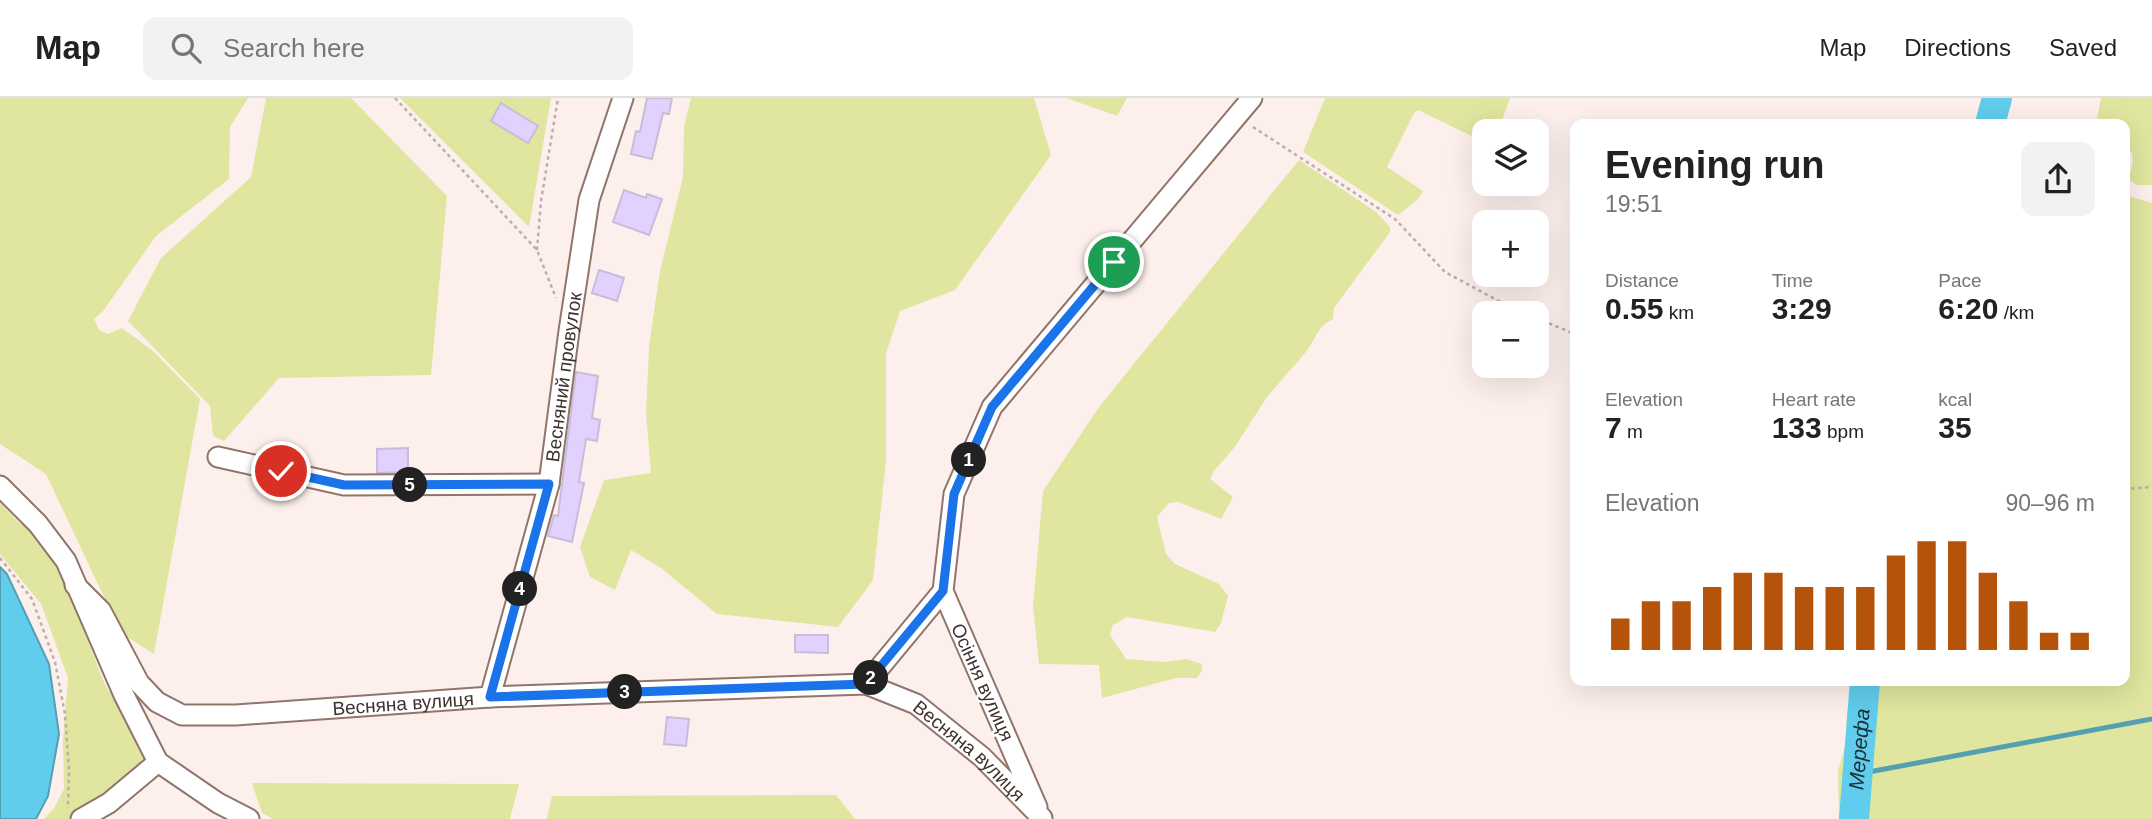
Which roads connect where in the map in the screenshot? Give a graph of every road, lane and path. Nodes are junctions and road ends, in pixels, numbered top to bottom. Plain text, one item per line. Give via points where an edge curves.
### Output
1 (395, 98) edge
2 (558, 98) edge
3 (623, 98) edge
4 (1252, 98) edge
5 (1237, 116) junction
6 (537, 250) junction
7 (1502, 301) edge
8 (1549, 323) edge
9 (569, 331) junction
10 (1570, 332) edge
11 (218, 457) dead end
12 (549, 484) junction
13 (0, 486) edge
14 (2152, 488) edge
15 (2130, 489) edge
16 (0, 558) edge
17 (75, 585) junction
18 (943, 591) junction
19 (866, 684) junction
20 (490, 697) junction
21 (158, 762) junction
22 (1042, 818) edge
23 (67, 819) edge
24 (81, 819) edge
25 (249, 819) edge

1 - 6 path
2 - 6 path
3 - 9 street, Весняний провулок via 589,200
4 - 5 street
5 - 7 path via 1395,219 1445,272
5 - 18 street via 992,407 954,494
6 - 9 path
8 - 10 path
9 - 12 street, Весняний провулок
11 - 12 street via 344,485
12 - 20 street, Весняний провулок
13 - 17 street via 38,524 66,561
14 - 15 path
16 - 23 path via 32,599 55,662 65,714
17 - 20 street, Весняна вулиця via 101,611 139,683 157,702 181,715
17 - 21 street
18 - 19 street
18 - 22 street, Осіння вулиця
19 - 20 street, Весняна вулиця
19 - 22 street, Весняна вулиця via 916,704 982,757
21 - 24 street via 109,803
21 - 25 street

